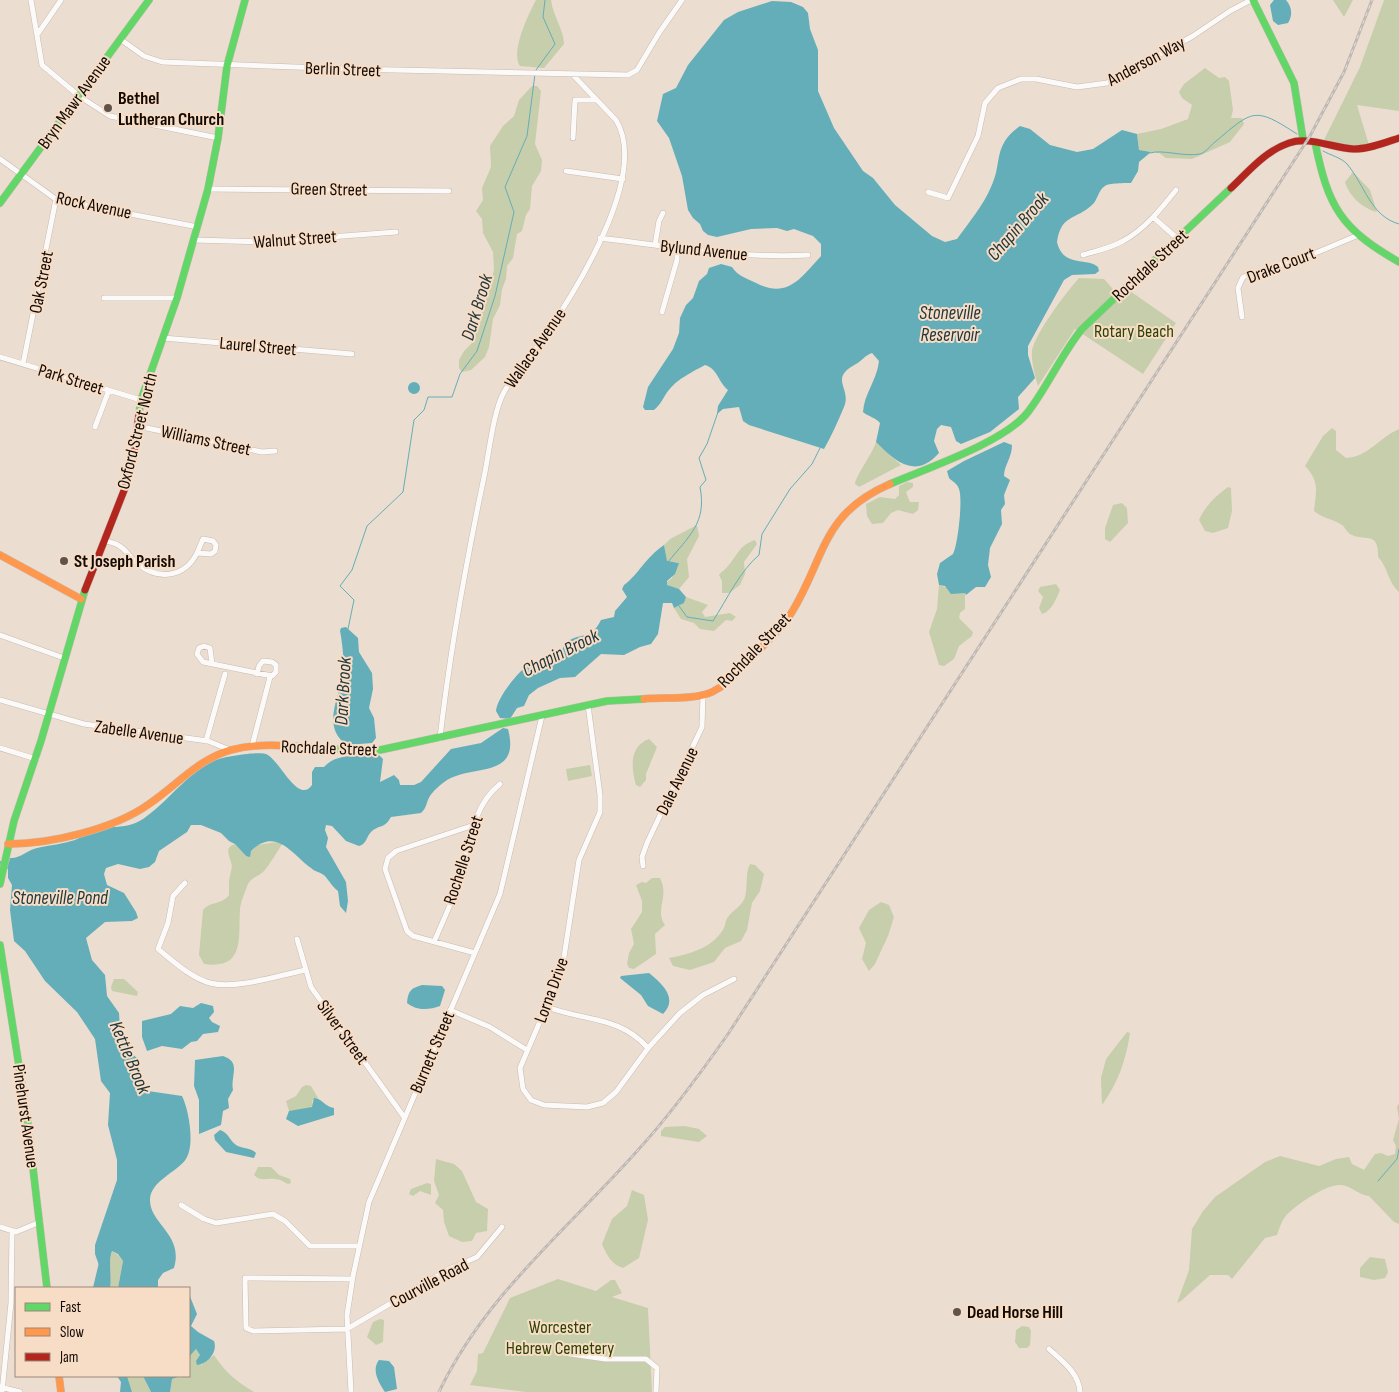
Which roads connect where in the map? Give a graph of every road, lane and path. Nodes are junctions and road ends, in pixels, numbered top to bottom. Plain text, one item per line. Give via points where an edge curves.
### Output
1 (31, 0) edge
2 (62, 0) edge
3 (149, 0) edge
4 (245, 0) edge
5 (682, 0) edge
6 (1252, 0) edge
7 (36, 35) junction
8 (120, 40) junction
9 (227, 65) junction
10 (572, 74) junction
11 (79, 96) junction
12 (597, 100) junction
13 (218, 138) junction
14 (573, 138) dead end
15 (1399, 138) edge
16 (1303, 139) junction
17 (1315, 142) junction
18 (0, 159) edge
19 (566, 171) dead end
20 (21, 174) junction
21 (623, 179) junction
22 (208, 189) junction
23 (449, 190) dead end
24 (1176, 190) dead end
25 (928, 192) dead end
26 (56, 199) junction
27 (0, 203) edge
28 (664, 213) dead end
29 (1154, 218) junction
30 (198, 227) junction
31 (396, 232) dead end
32 (1356, 236) junction
33 (600, 238) junction
34 (1178, 239) junction
35 (194, 240) junction
36 (655, 245) junction
37 (677, 247) junction
38 (808, 255) dead end
39 (1083, 256) dead end
40 (1399, 262) edge
41 (104, 298) dead end
42 (177, 298) junction
43 (662, 312) dead end
44 (1242, 317) dead end
45 (163, 338) junction
46 (352, 354) dead end
47 (0, 357) edge
48 (23, 364) junction
49 (109, 390) junction
50 (141, 400) junction
51 (95, 426) dead end
52 (137, 426) junction
53 (274, 451) dead end
54 (103, 540) junction
55 (197, 553) dead end
56 (0, 555) edge
57 (80, 599) junction
58 (0, 635) edge
59 (64, 658) junction
60 (212, 664) dead end
61 (225, 674) dead end
62 (257, 674) junction
63 (270, 677) junction
64 (703, 695) junction
65 (0, 700) edge
66 (588, 705) junction
67 (48, 715) junction
68 (542, 716) junction
69 (440, 738) junction
70 (206, 741) junction
71 (252, 746) junction
72 (0, 748) edge
73 (230, 750) junction
74 (36, 759) junction
75 (500, 784) dead end
76 (474, 825) junction
77 (9, 841) junction
78 (643, 866) dead end
79 (184, 883) dead end
80 (0, 884) edge
81 (297, 939) dead end
82 (434, 942) junction
83 (0, 947) edge
84 (475, 953) junction
85 (306, 970) junction
86 (734, 979) dead end
87 (546, 1007) junction
88 (450, 1010) junction
89 (648, 1048) junction
90 (527, 1050) junction
91 (404, 1117) junction
92 (181, 1205) dead end
93 (40, 1222) junction
94 (502, 1227) dead end
95 (0, 1228) edge
96 (12, 1232) junction
97 (359, 1246) junction
98 (352, 1279) junction
99 (48, 1287) edge
100 (347, 1329) junction
101 (1048, 1350) dead end
102 (564, 1353) dead end
103 (59, 1377) edge
104 (1, 1389) edge
105 (20, 1392) edge
106 (61, 1392) edge
107 (351, 1392) edge
108 (656, 1392) edge
109 (1080, 1392) edge

1 - 7 street
2 - 7 street
3 - 8 street, Bryn Mawr Avenue
4 - 9 street, Oxford Street North
5 - 10 street, Berlin Street via 635,72 628,75
6 - 16 street via 1294,83
6 - 25 street, Anderson Way via 1107,83 1077,87 1027,79 1011,81 998,88 985,103 978,136 948,198
7 - 11 street via 42,65
8 - 9 street, Berlin Street via 156,60
8 - 11 street, Bryn Mawr Avenue
9 - 10 street, Berlin Street
9 - 13 street, Oxford Street North
10 - 12 street, Wallace Avenue
11 - 13 street via 112,117
11 - 20 street, Bryn Mawr Avenue
12 - 14 street via 575,100
12 - 21 street, Wallace Avenue via 616,120 622,134
13 - 22 street, Oxford Street North
15 - 17 street via 1356,149
16 - 17 street
16 - 34 street, Rochdale Street via 1285,144 1265,156
17 - 32 street via 1328,194 1343,222
18 - 20 street, Rock Avenue
19 - 21 street
20 - 26 street, Rock Avenue
20 - 27 street, Bryn Mawr Avenue
21 - 33 street, Wallace Avenue
22 - 23 street, Green Street
22 - 30 street, Oxford Street North
24 - 29 street
26 - 30 street, Rock Avenue
26 - 48 street, Oak Street
28 - 36 street via 659,220
29 - 34 street
29 - 39 street via 1123,241
30 - 35 street, Oxford Street North
31 - 35 street, Walnut Street via 264,242
32 - 40 street
32 - 44 street, Drake Court via 1242,278 1238,292
33 - 36 street, Bylund Avenue
33 - 69 street, Wallace Avenue via 563,309 501,399 458,606
34 - 64 street, Rochdale Street via 1078,334 1031,409 1016,425 998,437 870,493 852,506 830,532 784,624 728,681
35 - 42 street, Oxford Street North
36 - 37 street, Bylund Avenue
37 - 38 street, Bylund Avenue via 780,256
37 - 43 street via 677,260
41 - 42 street
42 - 45 street, Oxford Street North
45 - 46 street, Laurel Street
45 - 50 street, Oxford Street North
47 - 48 street, Park Street
48 - 49 street, Park Street
49 - 50 street, Park Street
49 - 51 street
50 - 52 street, Oxford Street North
52 - 53 street, Williams Street via 262,452
52 - 54 street, Oxford Street North via 126,488
54 - 55 street via 120,546 140,566 161,575 180,572
54 - 57 street, Oxford Street North
56 - 57 street
57 - 59 street, Oxford Street North
58 - 59 street
59 - 67 street, Oxford Street North
60 - 62 street
61 - 70 street
62 - 63 street
62 - 63 street via 260,664 268,661 277,668
63 - 71 street
64 - 66 street, Rochdale Street via 629,698
64 - 78 street, Dale Avenue via 702,727 647,843 642,857
65 - 67 street, Zabelle Avenue
66 - 68 street, Rochdale Street
66 - 87 street, Lorna Drive via 600,808 594,830 580,856 563,967
67 - 70 street, Zabelle Avenue via 106,728
67 - 74 street, Oxford Street North
68 - 69 street, Rochdale Street
68 - 84 street, Burnett Street via 503,885
69 - 71 street, Rochdale Street via 384,750 351,752
70 - 73 street, Zabelle Avenue
71 - 73 street, Rochdale Street
72 - 74 street
73 - 77 street, Rochdale Street via 202,763 126,818 48,840
74 - 77 street, Oxford Street North
75 - 76 street, Rochelle Street via 487,797
76 - 82 street, Rochelle Street via 457,886
76 - 82 street via 396,851 386,860 385,869 405,928 413,936
77 - 80 street, Oxford Street North
79 - 85 street via 173,896 168,923 158,949 181,967 208,983 226,986
81 - 85 street, Silver Street
82 - 84 street
83 - 93 street, Pinehurst Avenue
84 - 88 street, Burnett Street
85 - 91 street, Silver Street via 311,987
86 - 89 street via 692,1002
87 - 89 street via 614,1023 632,1033
87 - 90 street, Lorna Drive
88 - 90 street via 490,1027
88 - 91 street, Burnett Street
89 - 90 street, Lorna Drive via 612,1095 587,1107 544,1105 531,1100 523,1089 520,1076
91 - 97 street, Burnett Street via 369,1202
92 - 97 street via 216,1223 273,1214 285,1221 310,1246
93 - 96 street
93 - 99 street, Pinehurst Avenue
94 - 100 street, Courville Road via 477,1257
95 - 96 street
96 - 104 street via 11,1303
97 - 98 street, Burnett Street
98 - 100 street, Burnett Street
98 - 100 street via 245,1278 248,1330
100 - 107 street, Burnett Street
101 - 109 street via 1066,1364 1077,1380
102 - 108 street via 605,1359 646,1359 656,1368
103 - 106 street
104 - 105 street

